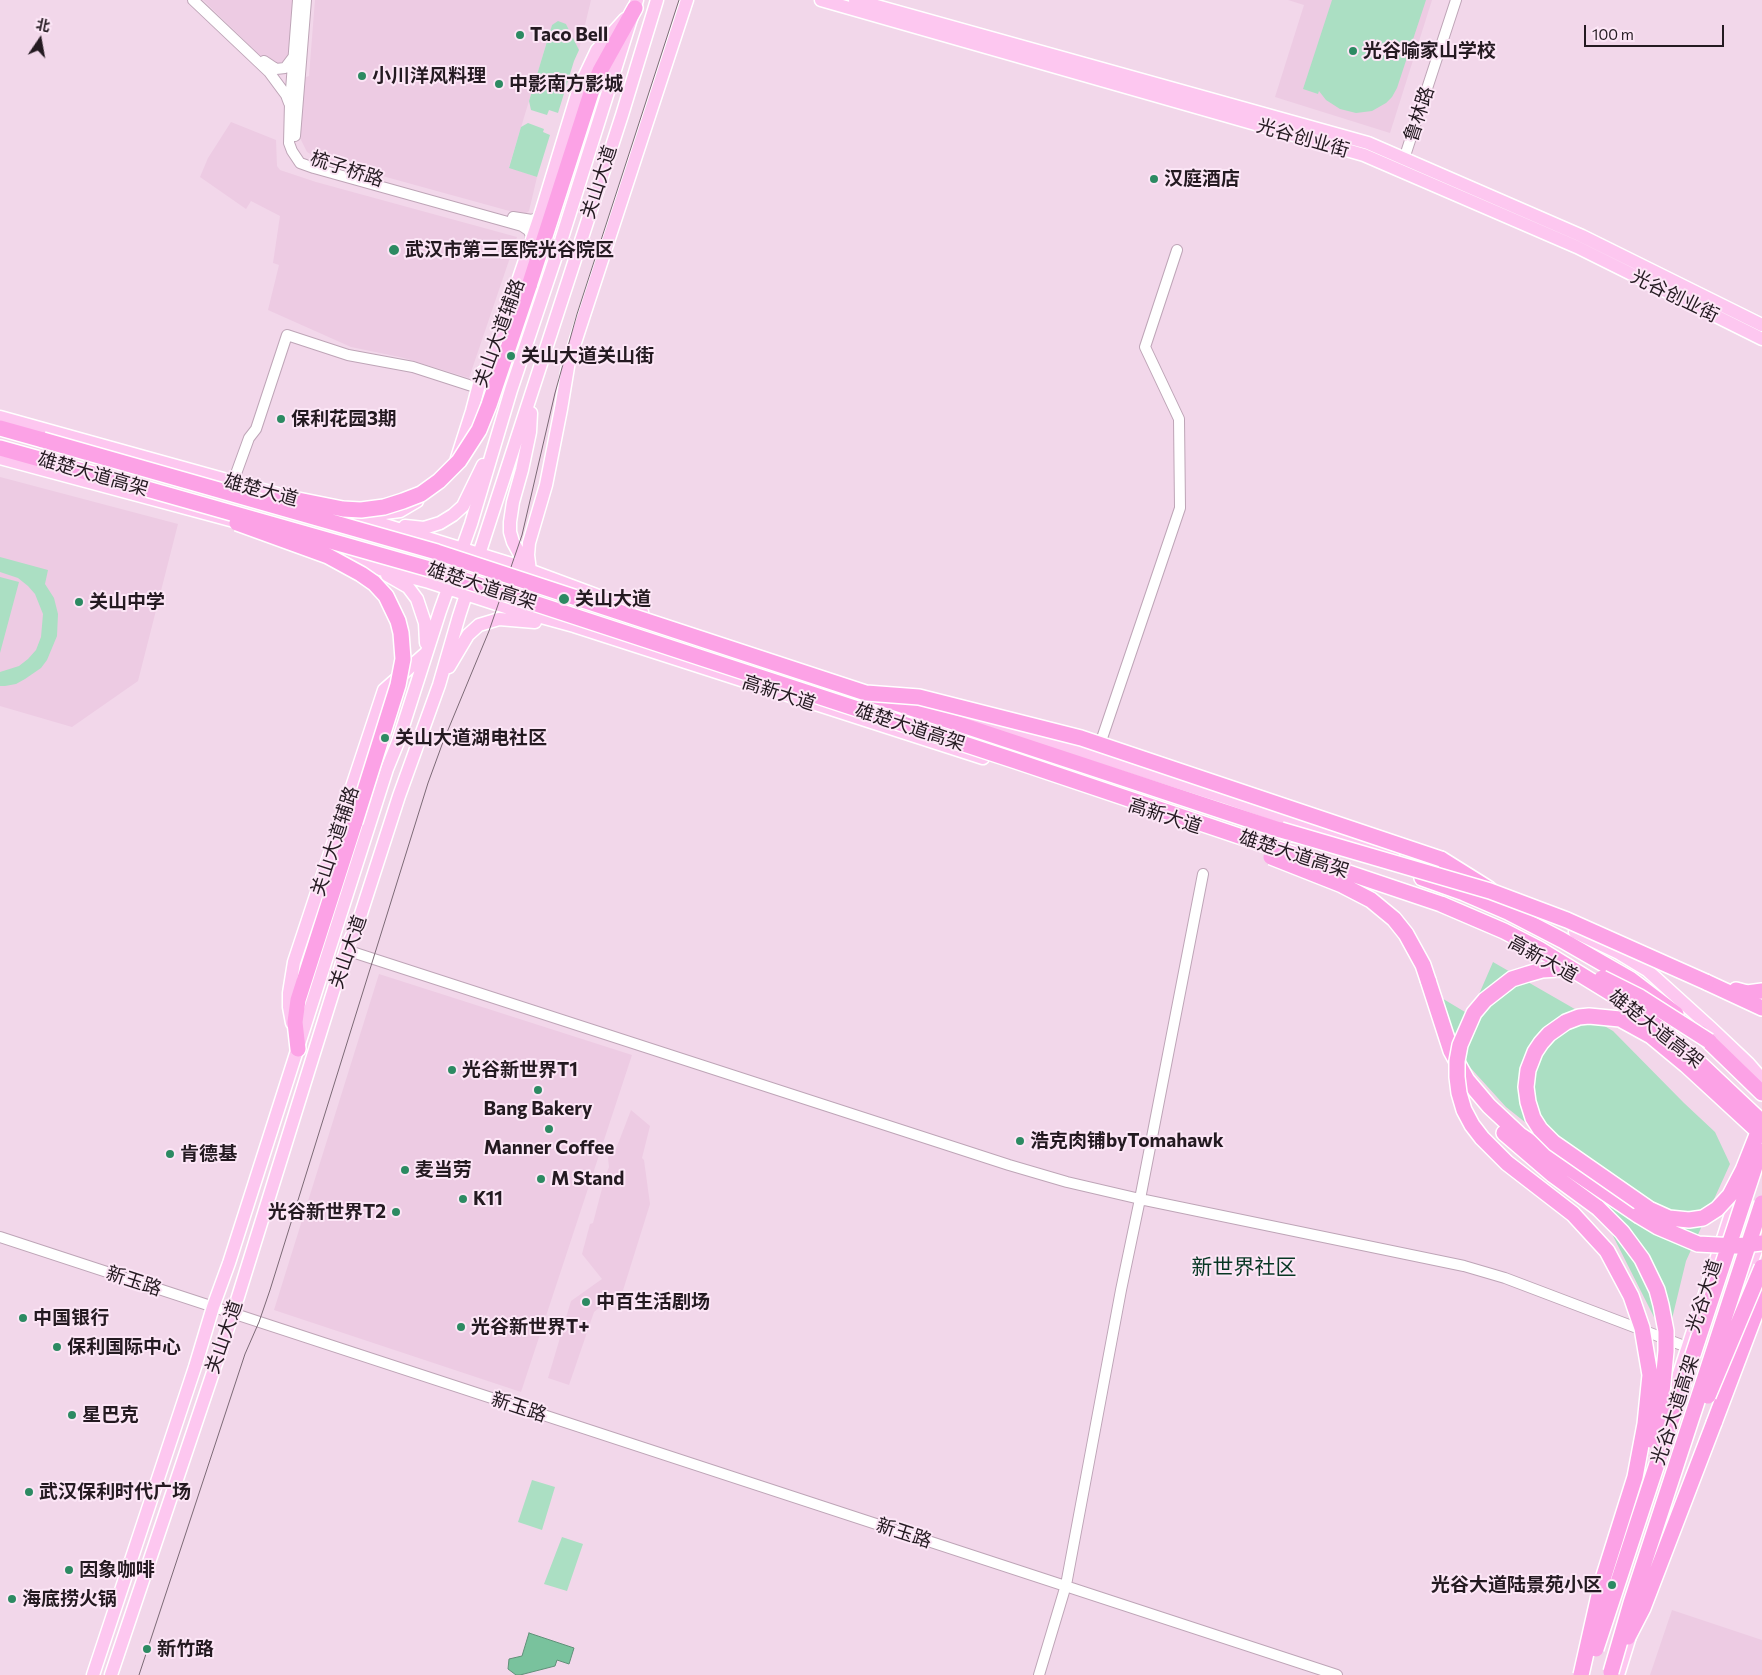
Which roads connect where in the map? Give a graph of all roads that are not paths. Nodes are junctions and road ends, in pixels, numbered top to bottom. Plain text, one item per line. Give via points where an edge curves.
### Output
1 (193, 0) edge
2 (200, 0) edge
3 (298, 0) edge
4 (306, 0) edge
5 (657, 0) edge
6 (687, 0) edge
7 (821, 0) edge
8 (855, 0) edge
9 (1456, 0) edge
10 (636, 4) edge
11 (294, 55) junction
12 (290, 103) junction
13 (1402, 165) junction
14 (541, 213) junction
15 (530, 244) junction
16 (1178, 250) dead end
17 (1762, 325) edge
18 (1762, 338) edge
19 (489, 367) junction
20 (516, 376) junction
21 (534, 383) junction
22 (478, 388) junction
23 (472, 411) junction
24 (0, 416) edge
25 (502, 424) junction
26 (0, 428) edge
27 (43, 440) junction
28 (0, 448) edge
29 (0, 458) edge
30 (233, 482) junction
31 (147, 489) junction
32 (346, 513) junction
33 (382, 523) junction
34 (462, 549) junction
35 (479, 555) junction
36 (372, 567) junction
37 (525, 569) junction
38 (448, 588) junction
39 (466, 594) junction
40 (512, 610) joint
41 (574, 626) junction
42 (427, 652) junction
43 (439, 685) junction
44 (866, 693) junction
45 (1096, 756) junction
46 (1116, 795) junction
47 (1281, 830) junction
48 (1204, 874) dead end
49 (1511, 903) junction
50 (346, 950) junction
51 (1706, 982) junction
52 (1762, 991) edge
53 (1762, 1008) edge
54 (1709, 1041) junction
55 (298, 1049) junction
56 (1451, 1051) junction
57 (1762, 1079) edge
58 (1762, 1093) edge
59 (1761, 1125) edge
60 (1762, 1145) edge
61 (1140, 1198) junction
62 (1762, 1203) edge
63 (1762, 1233) edge
64 (0, 1237) edge
65 (1762, 1243) edge
66 (1762, 1267) edge
67 (1762, 1296) edge
68 (213, 1307) junction
69 (233, 1313) junction
70 (1687, 1347) junction
71 (1665, 1499) junction
72 (1066, 1585) junction
73 (1613, 1674) edge
74 (93, 1675) edge
75 (111, 1675) edge
76 (1039, 1675) edge
77 (1337, 1675) edge
78 (1583, 1675) edge

1 - 12 street via 269,72
2 - 11 street via 268,65 276,69 285,68
3 - 11 street
4 - 14 street, 梳子桥路 via 295,133 296,145 303,156 314,163 526,220 537,218
5 - 21 main road, 关山大道
6 - 37 main road via 569,361 546,485
7 - 13 main road, 光谷创业街
8 - 13 main road, 光谷创业街 via 1368,143
9 - 13 street, 鲁林路
10 - 14 main road, 关山大道辅路 via 597,50 579,88
10 - 20 main road, 关山大道
10 - 27 highway, bridge via 591,94 479,430 466,452 439,481 403,501 361,510 316,504
11 - 12 street
12 - 15 street via 290,143 300,163 522,226 531,236
13 - 17 main road, 光谷创业街 via 1582,236
13 - 18 main road, 光谷创业街
14 - 15 main road, 关山大道辅路
15 - 19 main road, 关山大道辅路
16 - 45 street via 1145,347 1179,419 1180,508
19 - 20 main road
19 - 22 main road, 关山大道辅路 via 482,373
20 - 25 main road, 关山大道
21 - 35 main road, 关山大道
21 - 37 main road via 530,432 510,522 510,532
22 - 23 main road, 关山大道辅路
22 - 30 street via 412,367 348,355 287,335 256,429 249,438
23 - 25 main road
23 - 32 main road, 关山大道辅路 via 455,461 442,483 431,493 400,510 384,514
24 - 30 main road, 雄楚大道
25 - 33 main road via 463,506 453,515 440,524 424,528
25 - 34 main road, 关山大道
26 - 27 highway, 雄楚大道高架
27 - 44 highway, 雄楚大道高架, bridge via 437,552
28 - 31 highway, 雄楚大道高架
29 - 36 main road, 雄楚大道 via 268,531
30 - 32 main road, 雄楚大道
31 - 46 highway, 雄楚大道高架, bridge via 433,570
31 - 55 highway, bridge via 328,556 374,583 386,596 398,621 403,659 398,685 298,1000 295,1022
32 - 33 main road, 雄楚大道
33 - 34 main road, 雄楚大道
34 - 35 main road, 雄楚大道
34 - 38 main road, 关山大道
35 - 37 main road, 雄楚大道
35 - 39 main road, 关山大道
36 - 38 main road, 雄楚大道
36 - 42 main road via 408,587 417,598 425,623
37 - 45 main road, 高新大道 via 818,672
38 - 39 main road, 雄楚大道
38 - 42 main road, 关山大道
39 - 40 main road, 雄楚大道
39 - 43 main road, 关山大道
40 - 41 main road, 高新大道
41 - 43 main road via 500,619 479,625 468,636
41 - 59 main road, 高新大道 via 1440,908 1556,964 1612,999
42 - 55 main road, 关山大道
42 - 55 main road, 关山大道辅路 via 384,690 294,962 289,1008
43 - 50 main road, 关山大道
44 - 47 highway, 雄楚大道高架, bridge
44 - 49 highway, bridge via 919,697 1081,738 1441,858
45 - 49 main road, 高新大道 via 1436,871
46 - 56 highway, bridge via 1342,885 1371,900 1394,919 1415,949
46 - 59 highway, 雄楚大道高架, bridge via 1442,904 1539,949 1614,995 1658,1027 1726,1087
47 - 51 highway, bridge via 1490,891 1567,920
47 - 54 highway, 雄楚大道高架, bridge via 1438,883 1508,912 1630,978
48 - 61 street
49 - 57 main road, 高新大道 via 1588,937 1647,970
50 - 61 street via 1009,1165
50 - 69 main road, 关山大道
51 - 52 highway via 1747,993
51 - 53 highway
54 - 58 highway, 雄楚大道高架
54 - 78 highway, bridge via 1621,986 1598,976 1559,969 1542,970 1512,979 1498,989 1474,1013 1460,1045 1457,1061 1459,1093 1472,1125 1507,1163 1573,1214 1607,1251 1631,1296 1648,1357 1648,1399 1635,1477 1602,1582
55 - 68 main road, 关山大道
56 - 65 highway, bridge via 1467,1080 1520,1135 1638,1216 1698,1244 1736,1246
56 - 78 highway, bridge via 1465,1085 1493,1122 1553,1175 1598,1208 1622,1232 1642,1259 1661,1305 1666,1331 1661,1403
59 - 59 highway, bridge via 1743,1170 1730,1195 1718,1209 1703,1218 1670,1218 1649,1209 1554,1143 1540,1129 1528,1102 1528,1070 1534,1052 1549,1034 1566,1022 1589,1016 1620,1019 1651,1036 1755,1129
59 - 70 main road, 光谷大道
60 - 78 highway, 光谷大道高架, bridge via 1639,1522
61 - 70 street via 1480,1271
61 - 72 street
62 - 71 highway, 光谷大道高架, bridge
63 - 73 main road, 光谷大道 via 1697,1415
64 - 68 street, 新玉路
66 - 71 highway, bridge
67 - 73 highway, bridge via 1643,1608
68 - 69 street, 新玉路
68 - 74 main road, 关山大道
69 - 72 street, 新玉路
69 - 75 main road, 关山大道
70 - 78 main road, 光谷大道
71 - 73 highway, 光谷大道高架, bridge via 1631,1603
72 - 76 street
72 - 77 street, 新玉路

